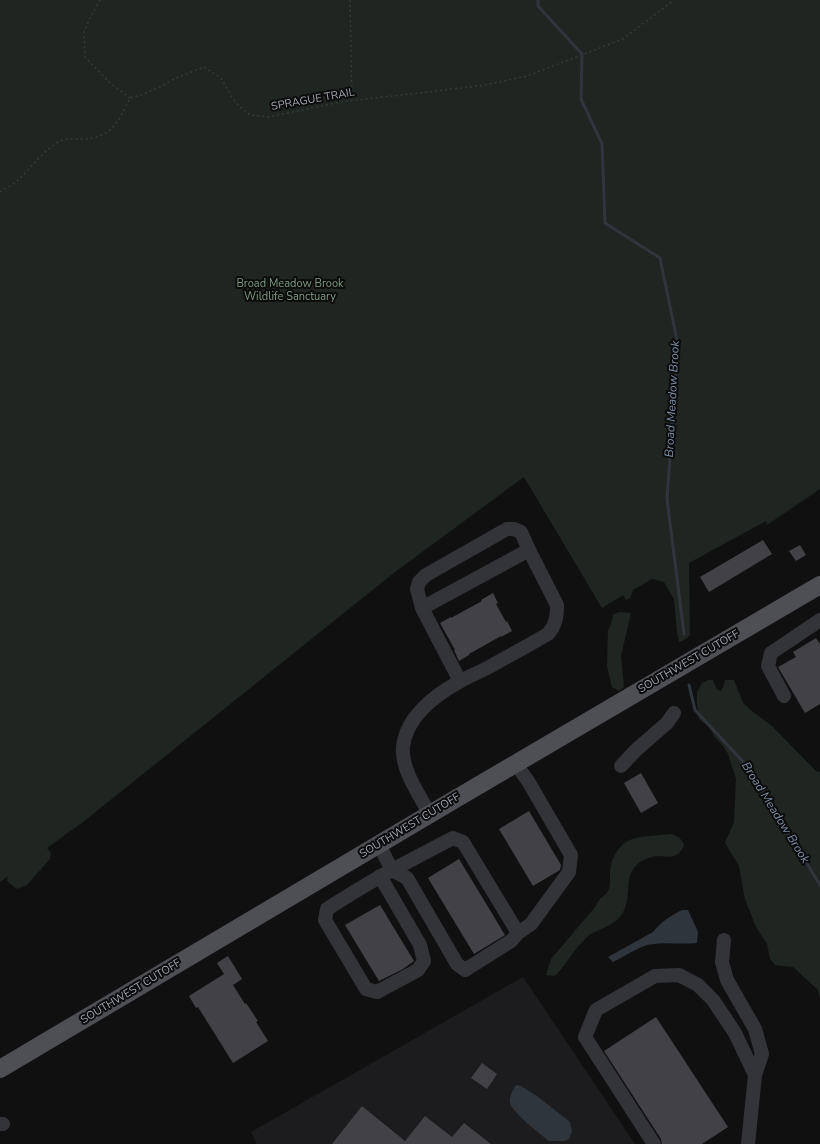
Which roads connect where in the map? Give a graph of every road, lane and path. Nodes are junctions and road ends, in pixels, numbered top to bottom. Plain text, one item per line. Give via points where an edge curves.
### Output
1 (100, 0) edge
2 (350, 0) edge
3 (674, 0) edge
4 (130, 98) junction
5 (352, 100) junction
6 (0, 192) edge
7 (529, 550) junction
8 (819, 589) edge
9 (422, 608) junction
10 (820, 620) edge
11 (460, 681) junction
12 (784, 696) dead end
13 (674, 713) dead end
14 (515, 763) junction
15 (621, 766) dead end
16 (430, 814) junction
17 (379, 845) junction
18 (386, 873) junction
19 (518, 933) junction
20 (724, 940) dead end
21 (0, 1069) edge
22 (755, 1075) junction
23 (654, 1144) edge
24 (748, 1144) edge

1 - 4 path via 84,32 85,57 108,82
2 - 5 path
3 - 5 path, SPRAGUE TRAIL via 623,39 527,76 485,85
4 - 5 path, SPRAGUE TRAIL via 204,67 221,78 231,96 250,115 269,117
4 - 6 path via 117,123 102,136 58,142 37,159 17,182
7 - 9 lane
7 - 9 lane via 521,532 507,529 426,575 419,582 417,589
7 - 11 lane via 557,605 556,621 552,630 488,668
8 - 14 main road, SOUTHWEST CUTOFF
9 - 11 lane
10 - 12 lane via 771,653 768,666
11 - 16 lane via 439,694 420,711 406,733 403,747 405,762 413,784
13 - 15 lane via 667,723
14 - 16 main road, SOUTHWEST CUTOFF
14 - 19 lane via 571,855 569,872 532,924
16 - 17 main road, SOUTHWEST CUTOFF
17 - 18 lane
17 - 21 main road, SOUTHWEST CUTOFF
18 - 18 lane via 327,909 325,920 366,990 377,992 418,970 424,961 420,945
18 - 19 lane via 453,838 463,842
18 - 19 lane via 407,878 457,964 465,970 511,941
20 - 22 lane via 722,962 727,980 755,1029 762,1054
22 - 23 lane via 735,1033 713,1000 698,985 679,975 655,976 596,1010 585,1038
22 - 24 lane

